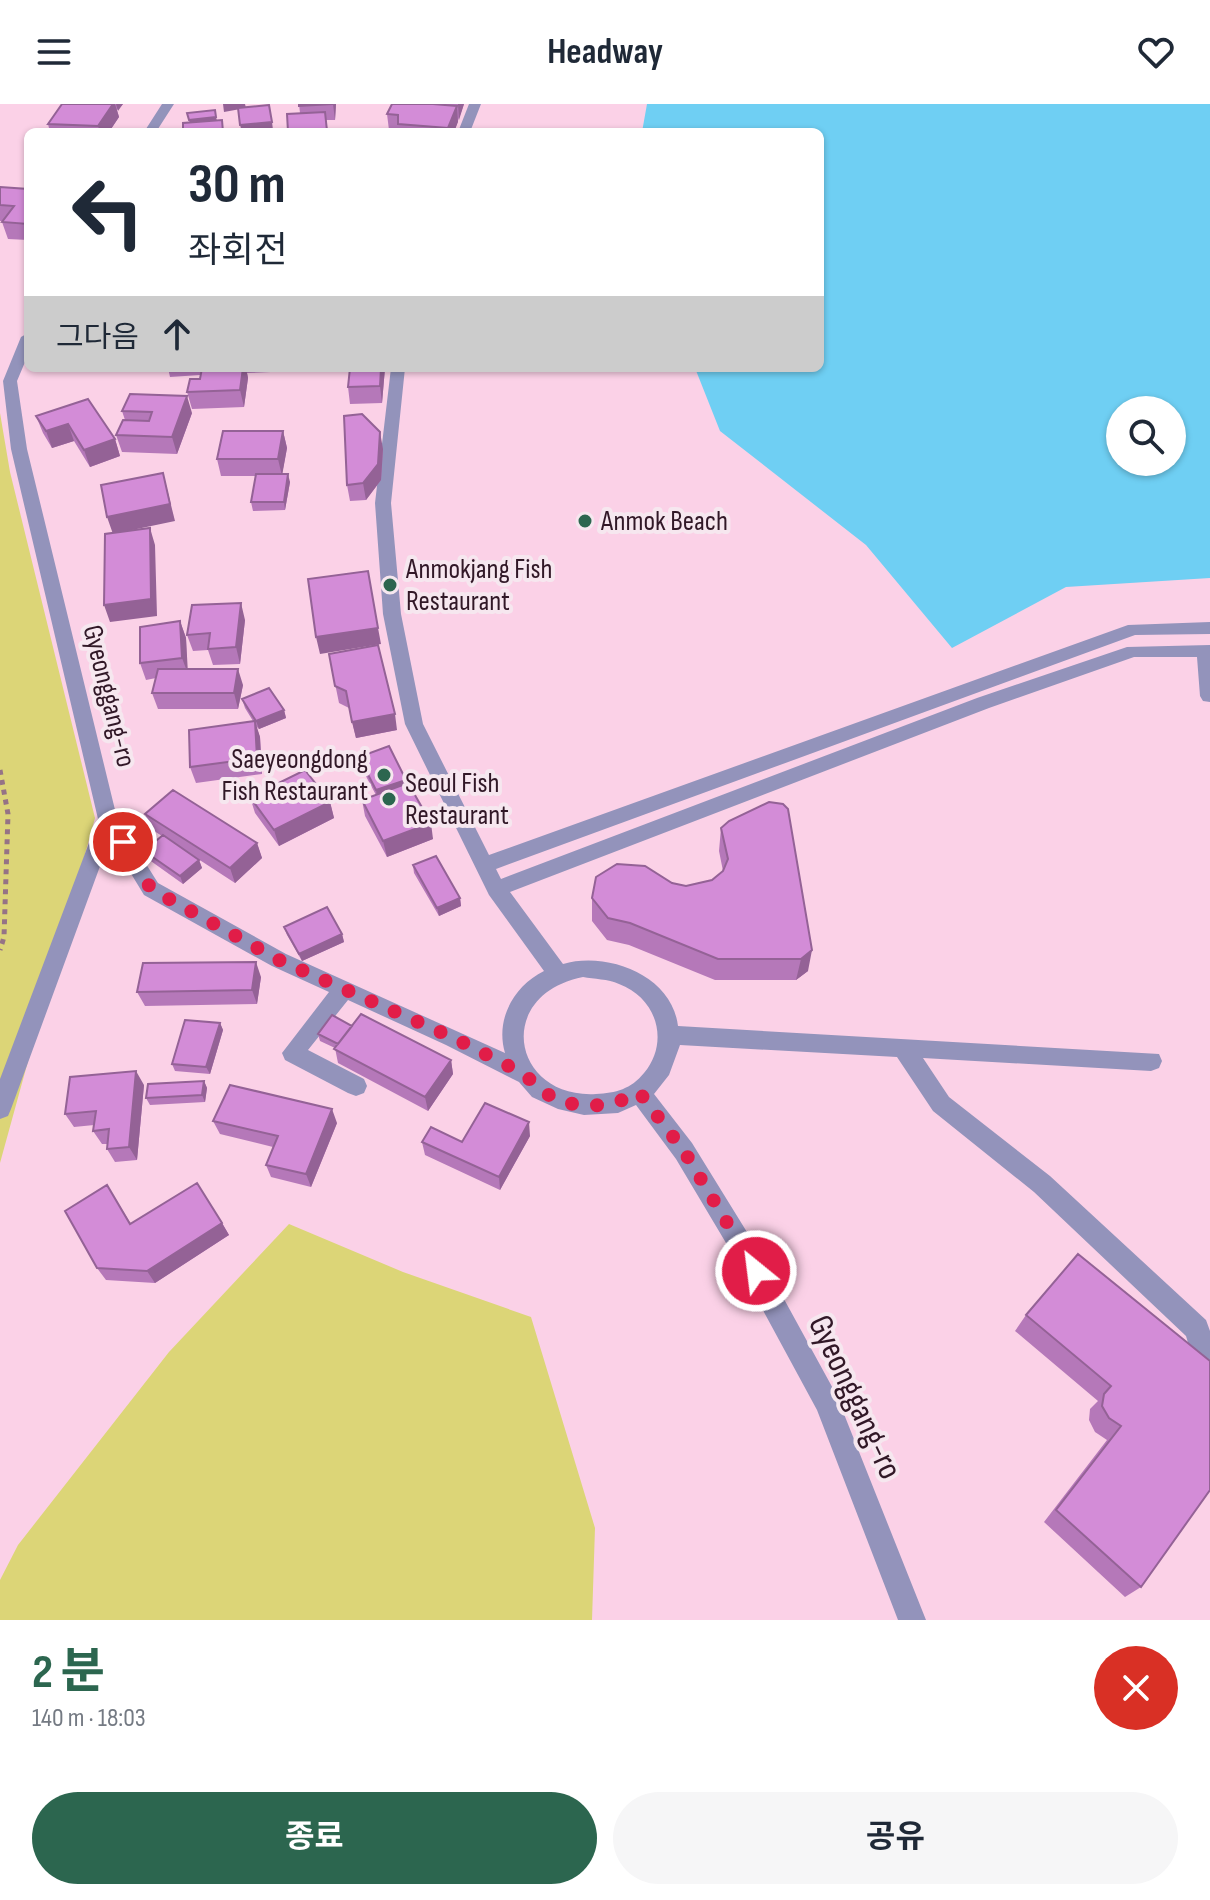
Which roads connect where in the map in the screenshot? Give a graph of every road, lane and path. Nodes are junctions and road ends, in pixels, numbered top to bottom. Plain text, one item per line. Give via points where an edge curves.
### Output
1 (168, 104) edge
2 (475, 104) edge
3 (153, 128) edge
4 (466, 128) edge
5 (24, 347) edge
6 (398, 372) edge
7 (1210, 628) edge
8 (1208, 651) edge
9 (1209, 696) edge
10 (0, 770) edge
11 (108, 819) junction
12 (483, 865) junction
13 (496, 889) junction
14 (0, 950) edge
15 (558, 973) junction
16 (345, 988) junction
17 (671, 1035) junction
18 (903, 1047) junction
19 (1151, 1061) dead end
20 (524, 1074) junction
21 (356, 1086) dead end
22 (639, 1092) junction
23 (0, 1109) edge
24 (1210, 1377) edge
25 (912, 1620) edge

1 - 3 street
2 - 4 street
5 - 11 street, Gyeonggang-ro via 10,381 19,449
6 - 12 street via 383,503 392,614 414,724
7 - 12 street via 1134,629
8 - 9 street
8 - 13 street via 1133,651
10 - 14 path via 8,814
11 - 16 street, Gyeonggang-ro via 151,889 279,960
11 - 23 street
12 - 13 street
13 - 15 street
15 - 17 street via 610,969 634,977 667,1014
15 - 20 street via 536,986 520,1005 512,1028 513,1052
16 - 20 street, Gyeonggang-ro
16 - 21 street via 293,1053
17 - 18 street
17 - 22 street via 668,1057 657,1077
18 - 19 street
18 - 24 street via 941,1104 1042,1184 1197,1329
20 - 22 street via 565,1103 616,1103
22 - 25 street, Gyeonggang-ro via 684,1151 733,1232 827,1403

